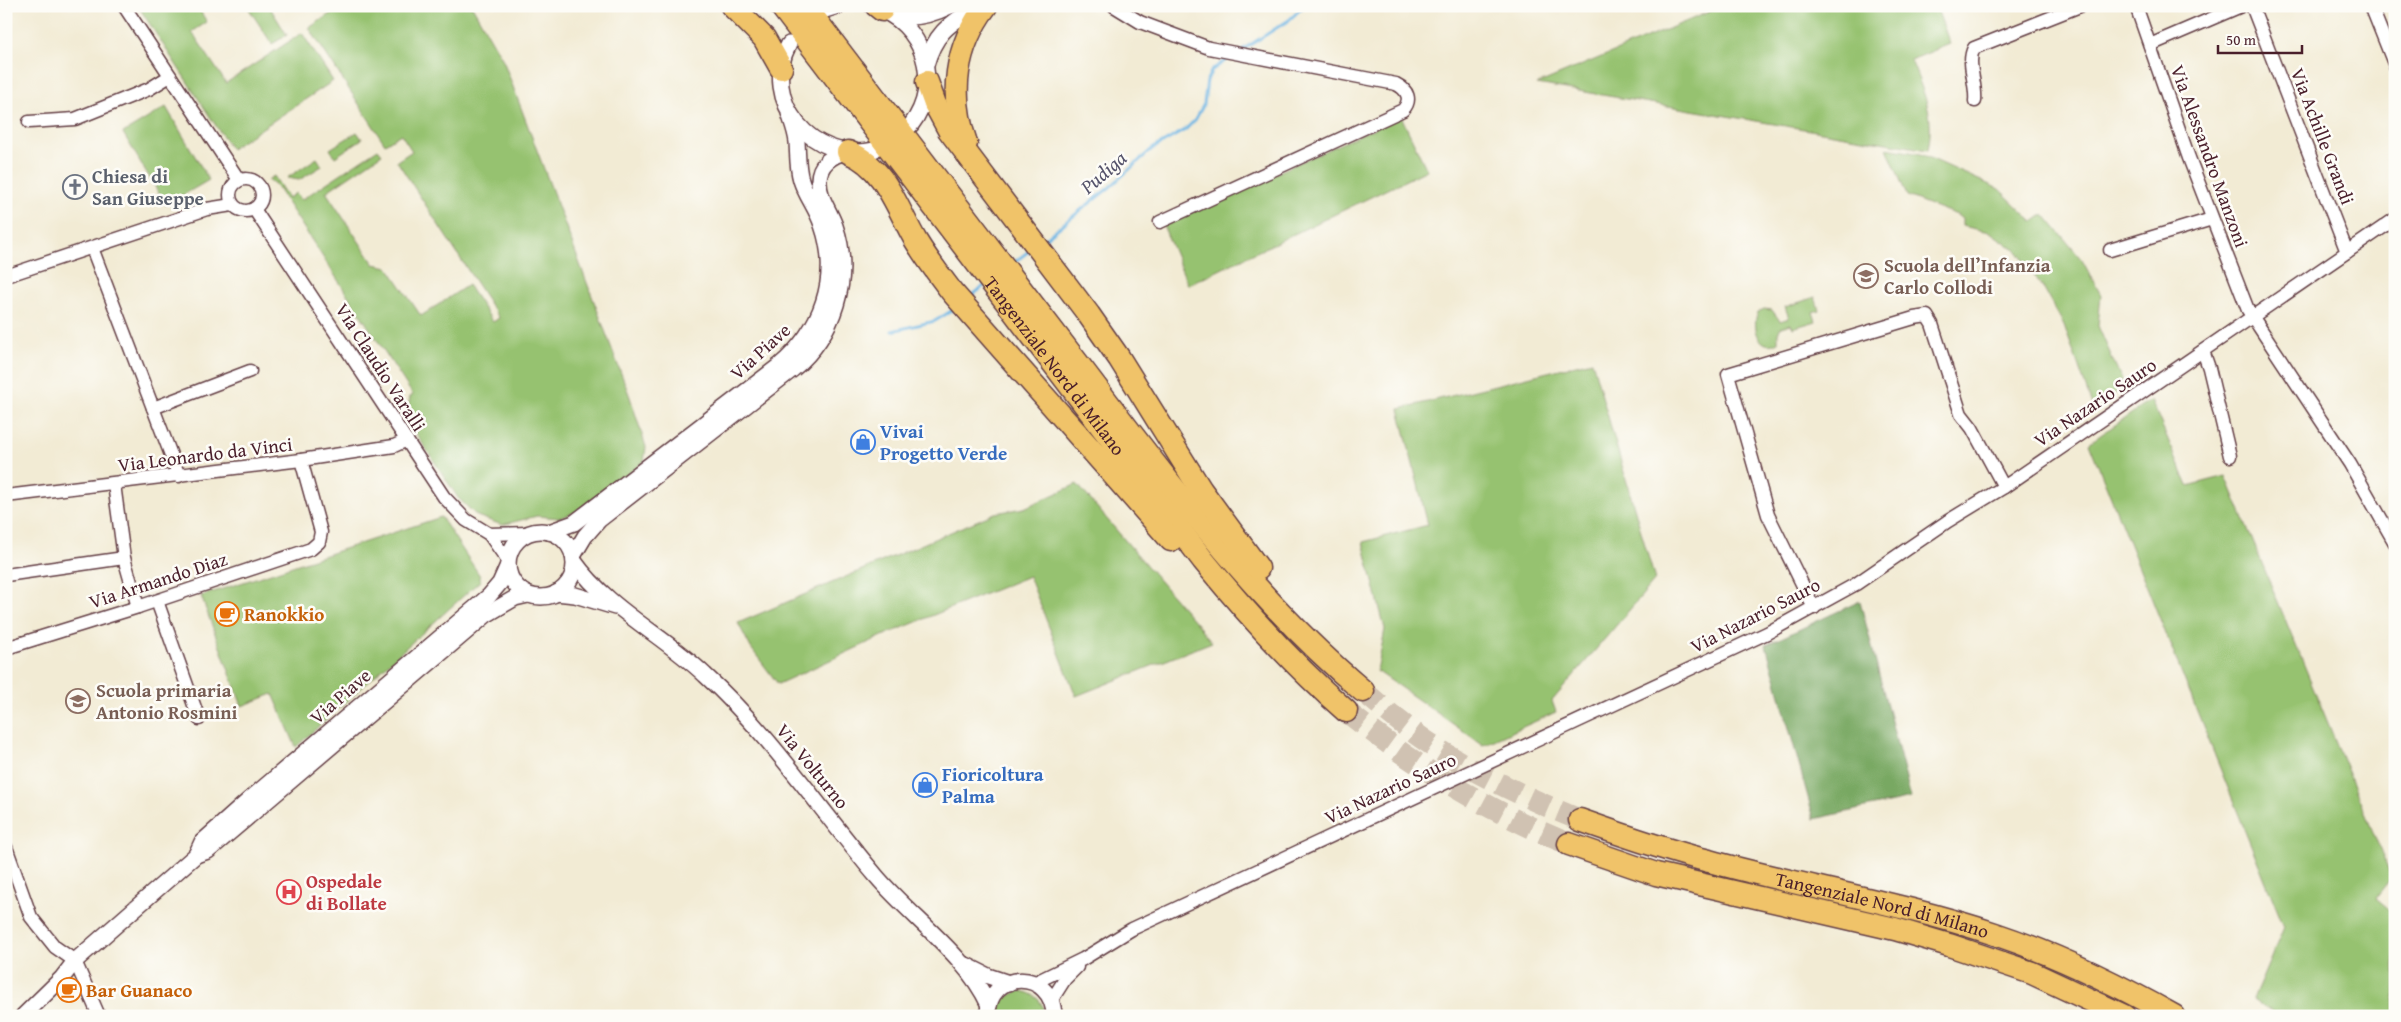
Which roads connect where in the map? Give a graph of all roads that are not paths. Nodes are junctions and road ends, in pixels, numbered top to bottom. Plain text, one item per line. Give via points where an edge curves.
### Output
1 (124, 6) edge
2 (732, 6) edge
3 (781, 6) edge
4 (950, 6) edge
5 (977, 6) edge
6 (986, 6) edge
7 (1114, 6) edge
8 (2080, 6) edge
9 (2136, 6) edge
10 (2240, 6) edge
11 (2252, 6) edge
12 (2371, 6) edge
13 (823, 8) edge
14 (880, 10) edge
15 (788, 44) dead end
16 (2150, 45) junction
17 (2395, 66) edge
18 (781, 68) junction
19 (927, 74) junction
20 (170, 76) junction
21 (1975, 101) dead end
22 (789, 113) junction
23 (29, 122) dead end
24 (911, 125) dead end
25 (874, 150) dead end
26 (847, 152) junction
27 (972, 161) junction
28 (239, 180) junction
29 (232, 205) junction
30 (254, 209) junction
31 (2212, 219) junction
32 (2395, 220) edge
33 (1160, 222) dead end
34 (92, 248) junction
35 (2110, 250) dead end
36 (2348, 252) junction
37 (987, 261) junction
38 (6, 276) edge
39 (1002, 281) junction
40 (2253, 318) junction
41 (2203, 352) junction
42 (250, 371) dead end
43 (153, 408) junction
44 (407, 440) junction
45 (2230, 456) dead end
46 (301, 460) junction
47 (179, 476) junction
48 (114, 484) junction
49 (2004, 487) junction
50 (6, 496) edge
51 (549, 532) junction
52 (529, 533) junction
53 (489, 534) junction
54 (2395, 543) edge
55 (124, 558) junction
56 (573, 559) junction
57 (508, 563) junction
58 (6, 574) edge
59 (556, 593) junction
60 (528, 595) junction
61 (157, 601) junction
62 (138, 607) junction
63 (618, 608) junction
64 (1814, 608) junction
65 (6, 648) edge
66 (199, 719) dead end
67 (1580, 820) tunnel mouth
68 (1569, 844) tunnel mouth
69 (6, 847) edge
70 (196, 855) junction
71 (1084, 959) junction
72 (75, 961) junction
73 (962, 963) junction
74 (1009, 982) junction
75 (1034, 983) junction
76 (1052, 1008) edge
77 (989, 1010) edge
78 (12, 1016) edge
79 (23, 1016) edge
80 (99, 1016) edge
81 (2124, 1016) edge
82 (2174, 1016) edge

1 - 20 street
2 - 18 highway via 764,38
3 - 37 highway, Tangenziale Nord di Milano
4 - 14 street via 919,17 905,18
5 - 19 street via 941,32 931,48
6 - 27 highway via 967,36 956,80 960,126
7 - 33 street via 1130,18 1153,28 1224,52 1396,84 1406,92 1408,104 1397,113
8 - 21 street via 1974,48 1971,57
9 - 16 street, Via Alessandro Manzoni
10 - 16 street
11 - 36 street, Via Achille Grandi
12 - 17 street
13 - 37 highway, Tangenziale Nord di Milano
14 - 19 street via 915,37
15 - 18 street, Via Piave
16 - 31 street, Via Alessandro Manzoni
18 - 22 street, Via Piave via 781,92
19 - 24 street via 924,102
19 - 27 highway via 943,119
20 - 23 street via 149,89 75,119
20 - 28 street
22 - 26 street via 797,126 814,140
22 - 51 street, Via Piave via 797,140 801,179 819,216 828,246 828,283 816,321 804,341 779,366 574,523
25 - 26 street
26 - 39 highway, Tangenziale Nord di Milano via 861,158 878,173 923,253 952,292 1258,639 1288,668 1346,711 1292,662 1240,605
26 - 56 street, Via Piave via 828,160 819,174 820,190 836,229 842,261 837,301 821,339 798,364 599,520 585,536
27 - 39 highway, Tangenziale Nord di Milano via 1119,358 1229,531 1363,690 1309,643 1220,546
28 - 29 street via 229,194
28 - 30 street via 250,179 259,186 262,197
29 - 30 street via 242,212
29 - 34 street via 211,208
30 - 44 street, Via Claudio Varalli
31 - 35 street
31 - 40 street, Via Alessandro Manzoni
32 - 36 street, Via Nazario Sauro
34 - 38 street
34 - 43 street
36 - 40 street, Via Nazario Sauro
37 - 39 highway, Tangenziale Nord di Milano
40 - 41 street, Via Nazario Sauro
40 - 54 street, Via Alessandro Manzoni via 2350,464
41 - 45 street
41 - 49 street, Via Nazario Sauro
42 - 43 street
43 - 47 street
44 - 46 street, Via Leonardo da Vinci via 394,446
44 - 53 street, Via Claudio Varalli via 456,511
46 - 47 street, Via Leonardo da Vinci
46 - 61 street, Via Armando Diaz via 321,532 319,542 311,550
47 - 48 street, Via Leonardo da Vinci
48 - 50 street, Via Leonardo da Vinci
48 - 55 street
49 - 64 street, Via Nazario Sauro
49 - 64 street via 1961,414 1927,316 1728,374 1768,515
51 - 52 street
51 - 56 street via 562,539
52 - 53 street
52 - 57 street via 516,542
53 - 57 street, Via Claudio Varalli
55 - 58 street
55 - 62 street
56 - 59 street via 569,580
56 - 63 street, Via Volturno via 582,573
57 - 60 street via 514,583
57 - 70 street, Via Piave via 500,583 490,596 250,799 202,842
59 - 60 street via 542,597
59 - 63 street, Via Volturno via 575,594
60 - 70 street, Via Piave via 515,598 486,614 208,850
61 - 62 street, Via Armando Diaz
61 - 66 street
62 - 65 street, Via Armando Diaz
63 - 73 street, Via Volturno via 705,674 765,738 877,878
64 - 71 street, Via Nazario Sauro via 1744,644 1153,919
67 - 82 highway, Tangenziale Nord di Milano via 1710,862 1905,907 1996,934 2079,966
68 - 81 highway, Tangenziale Nord di Milano via 1656,874 1895,929 1949,945 2032,973
69 - 72 street via 31,917 55,947
70 - 72 street, Via Piave
71 - 75 street, Via Nazario Sauro
71 - 76 street, Via Nazario Sauro via 1065,979
72 - 78 street, Via Piave via 56,972
72 - 79 street, Via Piave
72 - 80 street
73 - 74 street, Via Volturno
73 - 77 street, Via Volturno via 979,985
74 - 75 street, Via Volturno via 1024,980
74 - 77 street via 996,991
75 - 76 street via 1046,992

